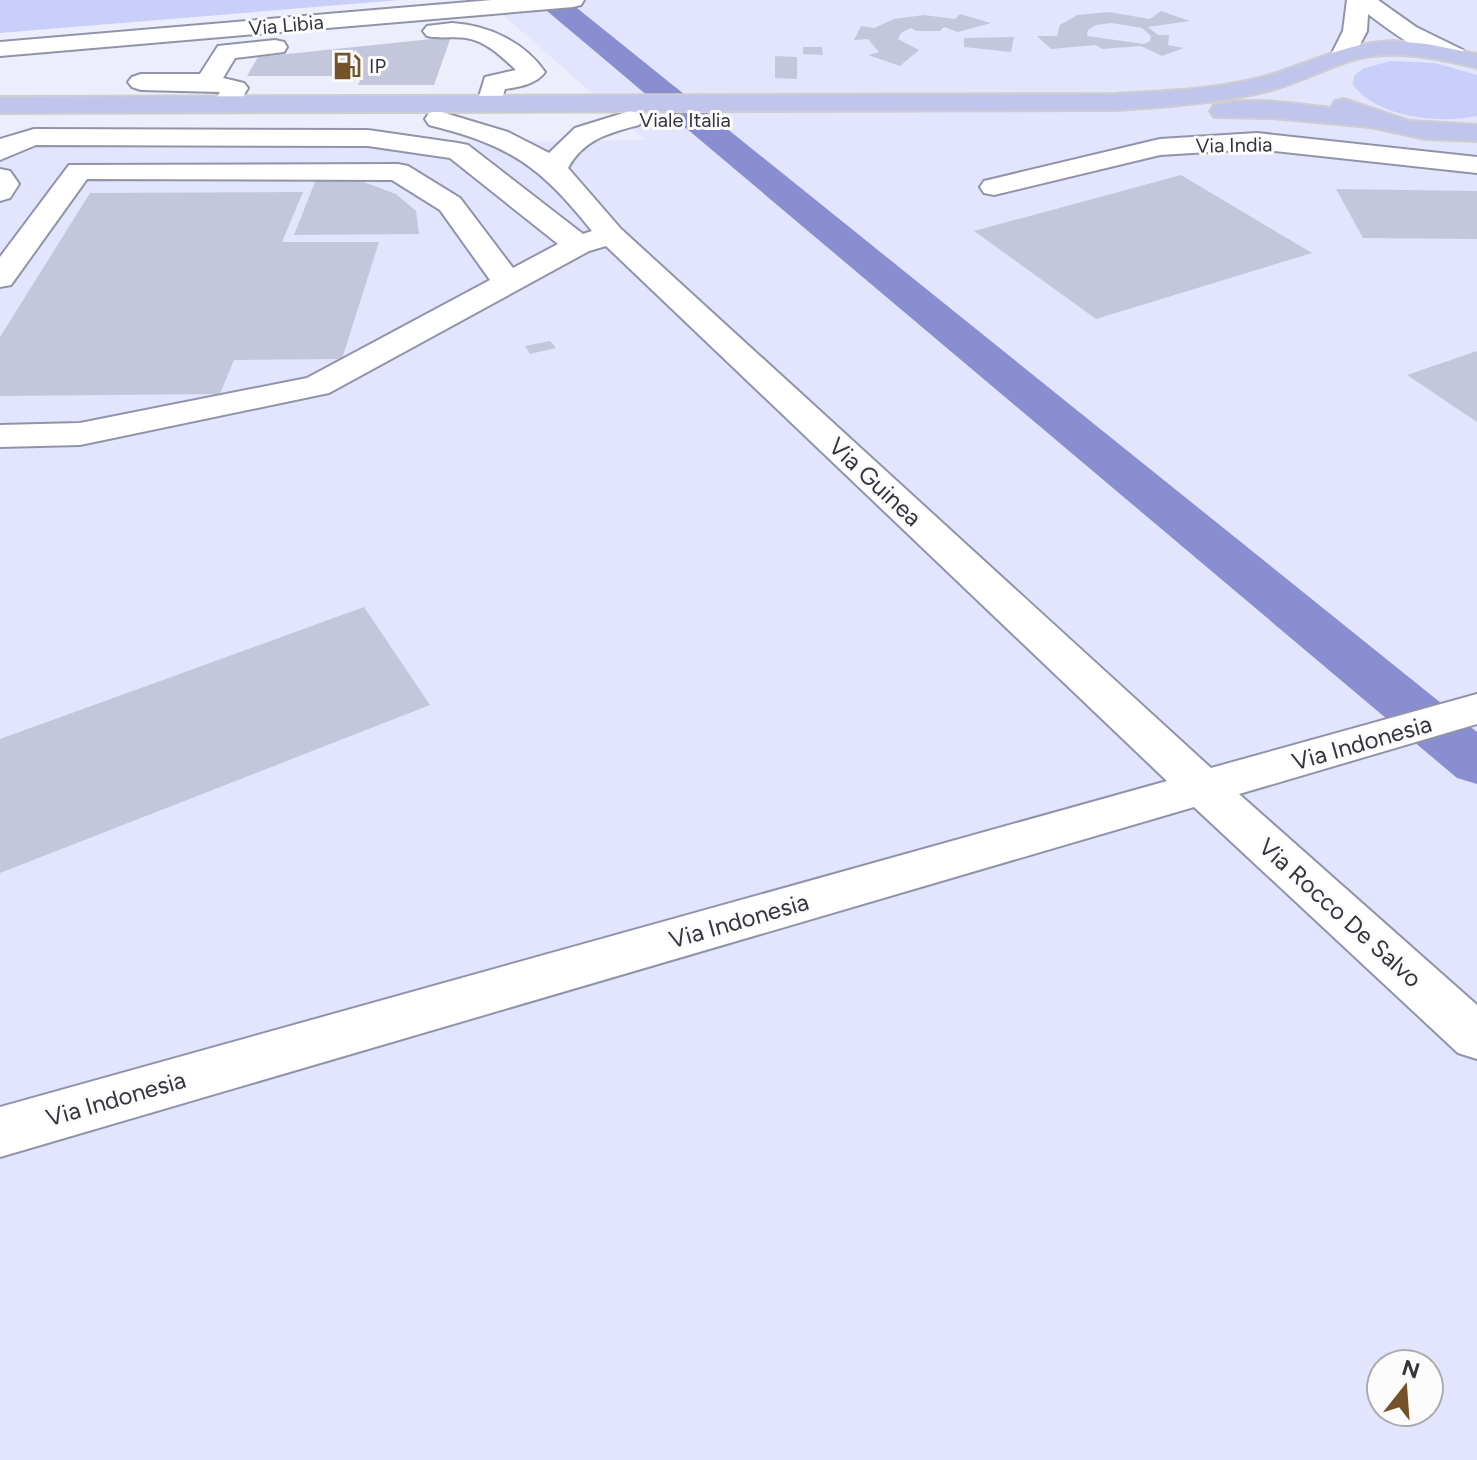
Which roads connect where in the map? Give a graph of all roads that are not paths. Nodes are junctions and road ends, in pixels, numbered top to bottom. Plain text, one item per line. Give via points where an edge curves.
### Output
1 (573, 0) edge
2 (1360, 0) edge
3 (394, 8) edge
4 (0, 49) edge
5 (227, 51) junction
6 (161, 55) dead end
7 (1465, 58) edge
8 (1335, 59) junction
9 (141, 82) dead end
10 (208, 82) junction
11 (490, 103) junction
12 (0, 105) edge
13 (226, 105) junction
14 (743, 112) junction
15 (636, 114) junction
16 (438, 119) junction
17 (1369, 119) junction
18 (0, 122) edge
19 (1477, 133) edge
20 (0, 152) edge
21 (1477, 165) edge
22 (553, 169) junction
23 (0, 177) edge
24 (994, 187) dead end
25 (0, 192) edge
26 (594, 240) junction
27 (0, 278) edge
28 (508, 283) junction
29 (0, 436) edge
30 (1477, 709) edge
31 (1204, 789) junction
32 (1477, 1037) edge
33 (0, 1132) edge

1 - 3 street, Via Libia via 463,10
2 - 7 street via 1408,32
2 - 8 street via 1355,31
3 - 4 street, Via Libia
5 - 6 street
5 - 10 street
5 - 11 street via 450,30 492,36 533,72 494,82
7 - 8 main road, Viale Italia via 1380,49
8 - 14 main road, Viale Italia via 1260,86 1182,97
8 - 17 main road via 1318,76 1323,92
9 - 10 street
10 - 13 street via 235,88
11 - 13 main road, Viale Italia
11 - 15 main road, Viale Italia
12 - 13 main road, Viale Italia
14 - 15 main road, Viale Italia
14 - 17 main road, Viale Italia via 968,120 1258,110
15 - 16 main road, Viale Italia
15 - 22 street via 576,139
16 - 18 main road, Viale Italia
16 - 22 street, Via Guinea via 486,131
17 - 19 main road via 1412,130
20 - 26 street via 34,137 368,138 458,151
21 - 24 street, Via India via 1257,141 1160,147
22 - 26 street, Via Guinea
23 - 25 street via 5,184
26 - 28 street
26 - 31 street, Via Guinea
27 - 28 street via 79,171 398,172 450,204
28 - 29 street via 317,386 80,434
30 - 31 street, Via Indonesia
31 - 32 street, Via Rocco De Salvo
31 - 33 street, Via Indonesia

